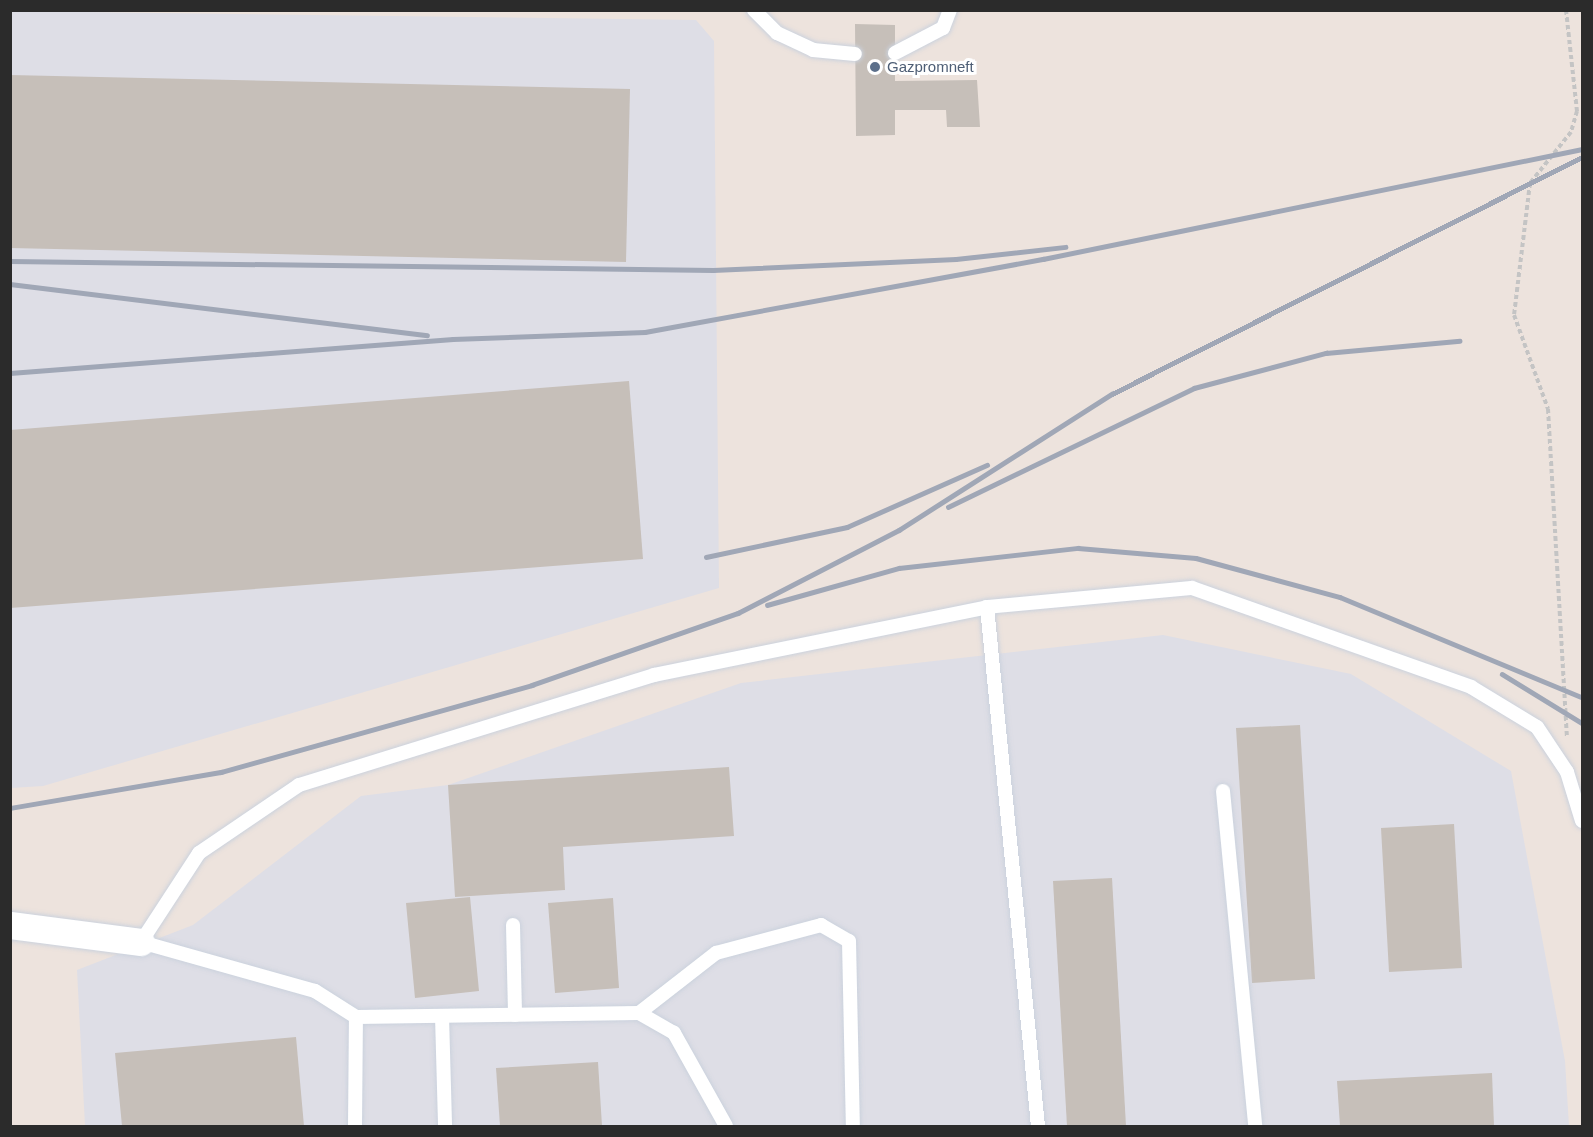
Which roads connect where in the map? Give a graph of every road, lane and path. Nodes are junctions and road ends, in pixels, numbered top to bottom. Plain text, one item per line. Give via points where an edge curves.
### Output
1 (754, 10) edge
2 (950, 10) edge
3 (1566, 10) edge
4 (895, 53) dead end
5 (855, 54) dead end
6 (987, 608) junction
7 (1567, 772) junction
8 (1223, 791) dead end
9 (1582, 821) edge
10 (10, 925) edge
11 (513, 925) dead end
12 (141, 942) junction
13 (639, 1013) junction
14 (514, 1015) junction
15 (442, 1016) junction
16 (356, 1017) junction
17 (356, 1126) edge
18 (445, 1126) edge
19 (726, 1126) edge
20 (853, 1126) edge
21 (1038, 1126) edge
22 (1255, 1126) edge

1 - 5 lane via 777,33 813,50
2 - 4 lane via 943,28
3 - 7 path via 1577,111 1571,132 1530,183 1514,315 1548,409 1569,692
6 - 7 lane via 1192,588 1471,687 1537,727
6 - 12 lane via 654,675 299,785 199,853
6 - 21 lane
7 - 9 lane
8 - 22 lane
10 - 12 street
11 - 14 lane
12 - 16 lane via 315,991
13 - 14 lane
13 - 19 lane via 674,1033
13 - 20 lane via 716,953 820,925 849,941
14 - 15 lane
15 - 16 lane
15 - 18 lane
16 - 17 lane

